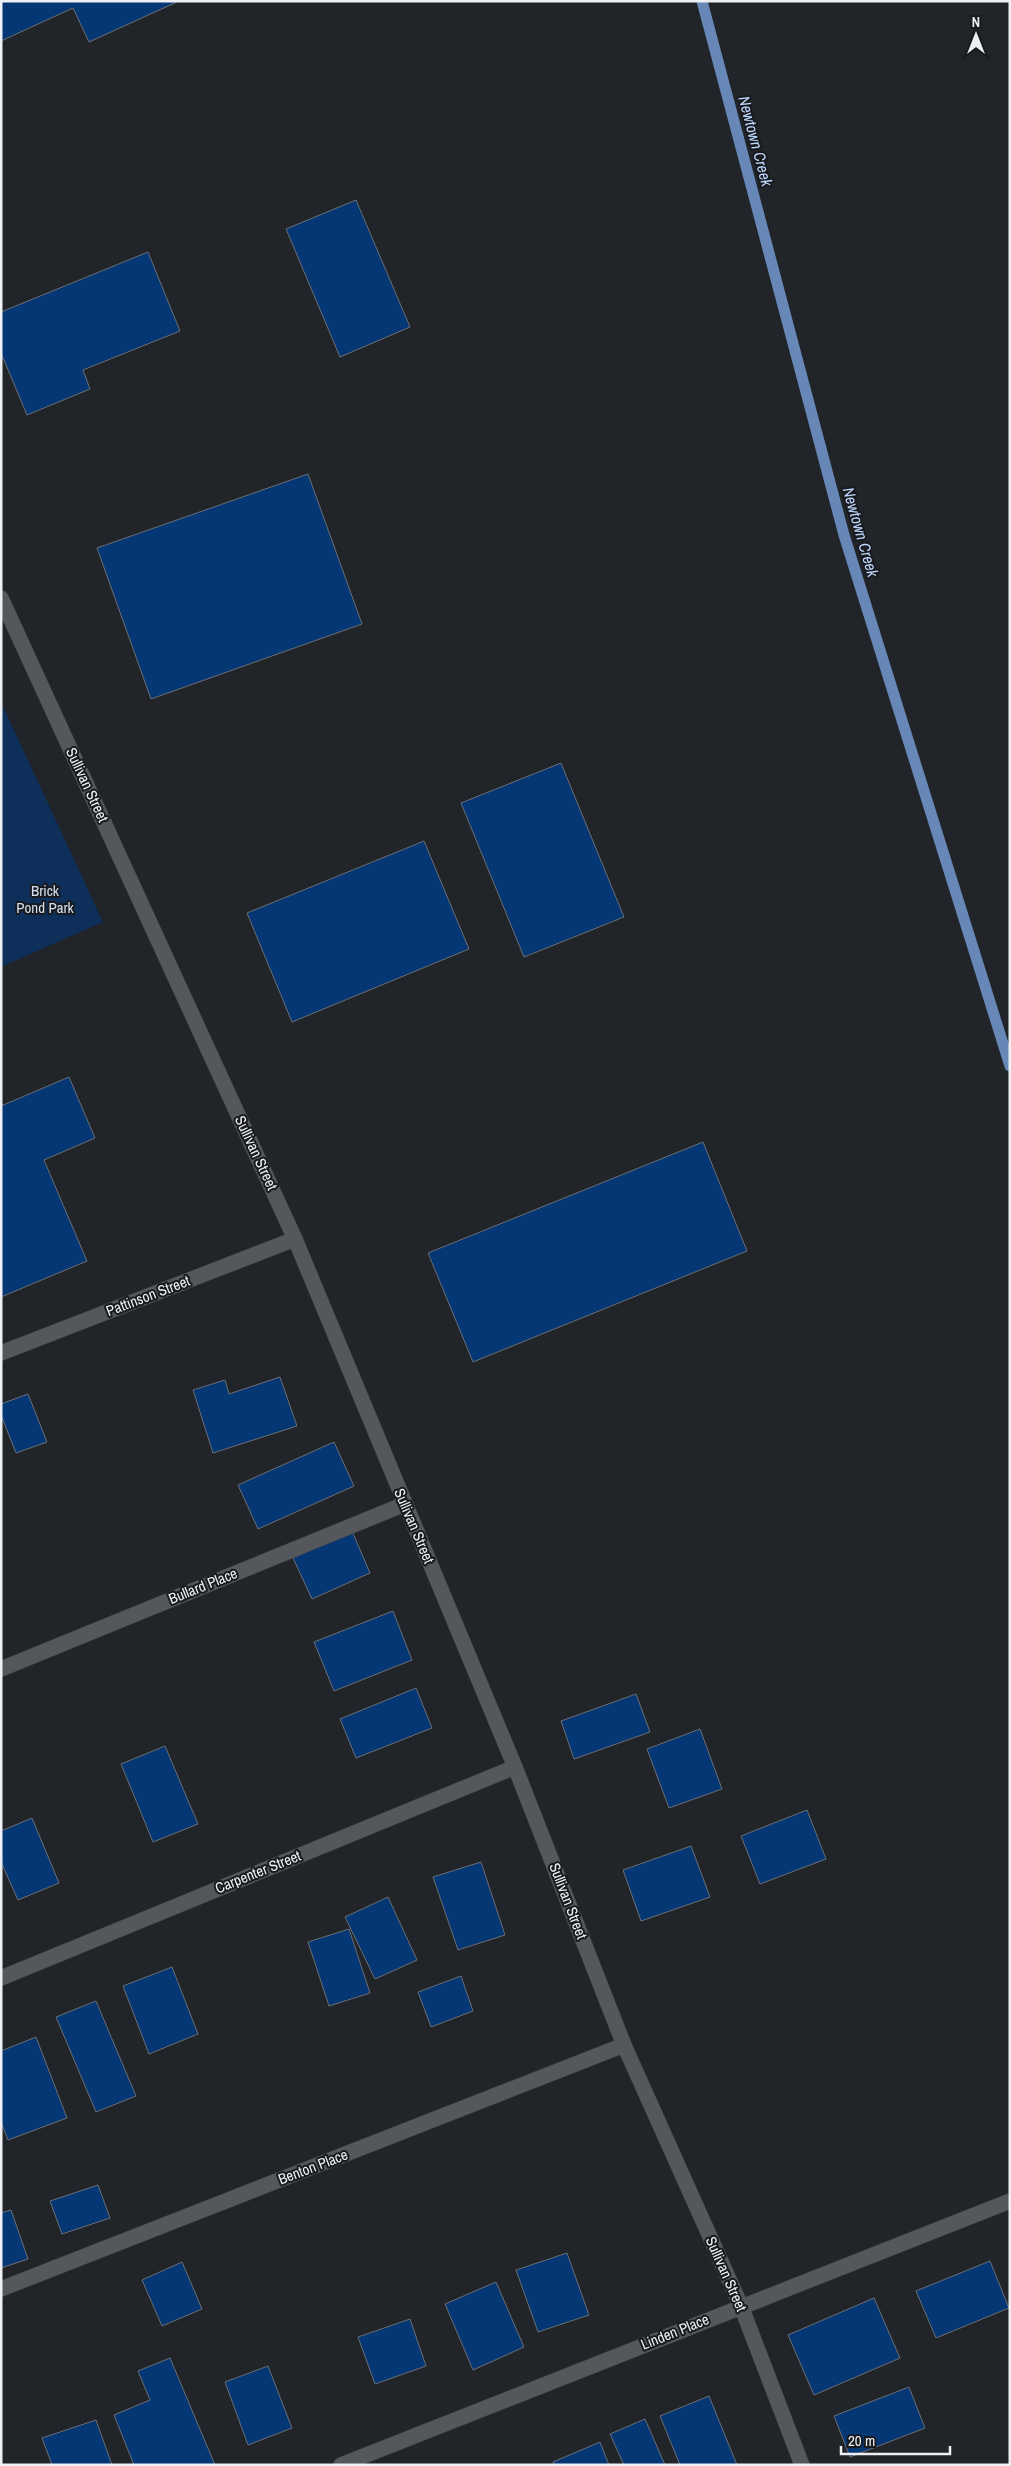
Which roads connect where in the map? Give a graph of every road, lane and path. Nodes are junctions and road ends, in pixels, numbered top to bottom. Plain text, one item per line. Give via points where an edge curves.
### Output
1 (1, 598) edge
2 (295, 1239) junction
3 (1, 1353) edge
4 (405, 1504) junction
5 (1, 1669) edge
6 (515, 1767) junction
7 (1, 1978) edge
8 (624, 2045) junction
9 (1010, 2201) edge
10 (1, 2289) edge
11 (741, 2306) junction
12 (341, 2465) edge
13 (802, 2465) edge

1 - 2 street, Sullivan Street
2 - 3 street, Pattinson Street
2 - 4 street, Sullivan Street
4 - 5 street, Bullard Place
4 - 6 street, Sullivan Street
6 - 7 street, Carpenter Street
6 - 8 street, Sullivan Street
8 - 10 street, Benton Place
8 - 11 street, Sullivan Street
9 - 11 street, Linden Place
11 - 12 street, Linden Place
11 - 13 street, Sullivan Street

